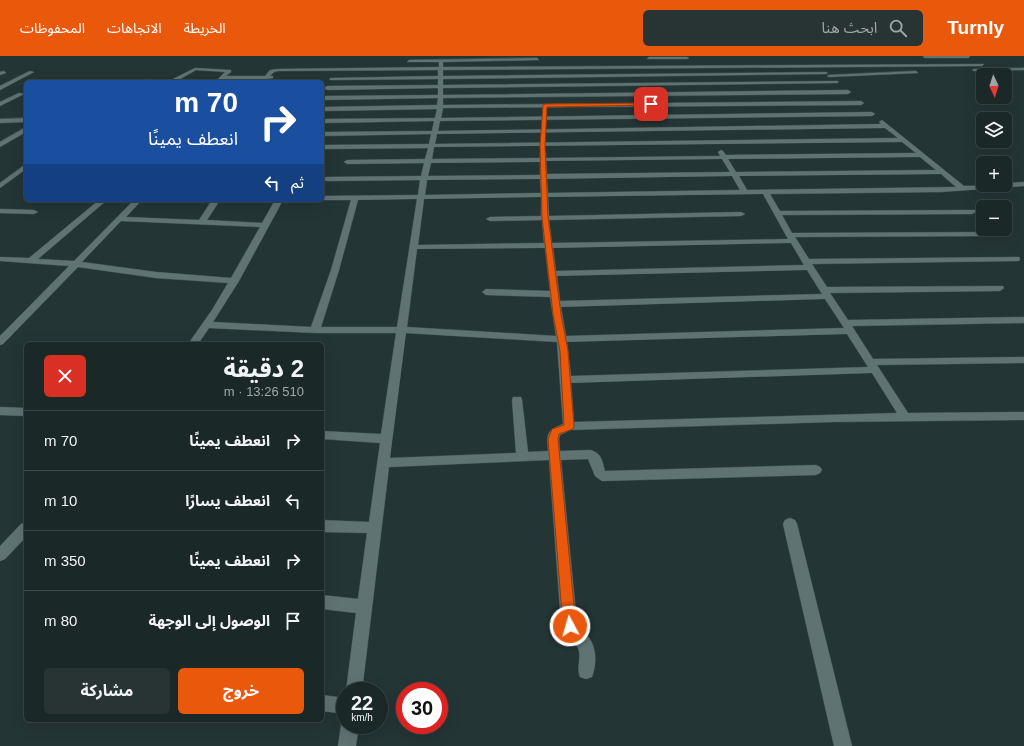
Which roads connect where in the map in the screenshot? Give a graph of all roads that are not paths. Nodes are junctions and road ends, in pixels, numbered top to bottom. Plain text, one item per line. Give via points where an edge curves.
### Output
1 (671, 57) edge
2 (966, 57) edge
3 (441, 58) edge
4 (641, 58) dead end
5 (695, 58) dead end
6 (808, 58) dead end
7 (920, 58) dead end
8 (402, 61) dead end
9 (540, 61) edge
10 (316, 64) dead end
11 (323, 64) dead end
12 (817, 65) junction
13 (982, 65) junction
14 (676, 66) junction
15 (440, 68) junction
16 (989, 68) edge
17 (1012, 69) edge
18 (1024, 69) edge
19 (336, 70) junction
20 (976, 70) edge
21 (959, 71) dead end
22 (32, 72) dead end
23 (921, 72) dead end
24 (827, 73) junction
25 (682, 74) junction
26 (326, 76) dead end
27 (543, 76) junction
28 (267, 77) junction
29 (274, 77) dead end
30 (440, 77) junction
31 (174, 80) edge
32 (219, 80) edge
33 (263, 80) edge
34 (330, 81) junction
35 (837, 82) junction
36 (324, 83) edge
37 (686, 83) junction
38 (545, 85) junction
39 (440, 86) junction
40 (0, 88) edge
41 (324, 92) edge
42 (848, 92) junction
43 (691, 93) junction
44 (21, 94) dead end
45 (545, 95) junction
46 (324, 96) edge
47 (441, 96) junction
48 (861, 103) junction
49 (0, 104) edge
50 (697, 104) junction
51 (545, 105) junction
52 (440, 107) junction
53 (324, 109) edge
54 (872, 114) junction
55 (702, 115) junction
56 (544, 117) junction
57 (438, 119) junction
58 (24, 120) edge
59 (0, 121) edge
60 (324, 121) edge
61 (887, 126) junction
62 (709, 129) junction
63 (24, 130) edge
64 (544, 130) junction
65 (436, 131) junction
66 (324, 134) edge
67 (903, 140) junction
68 (716, 142) junction
69 (543, 144) junction
70 (0, 145) edge
71 (431, 146) junction
72 (324, 147) edge
73 (921, 155) junction
74 (724, 157) junction
75 (543, 159) junction
76 (428, 161) junction
77 (347, 162) dead end
78 (24, 168) edge
79 (942, 172) junction
80 (733, 174) junction
81 (544, 176) junction
82 (424, 178) junction
83 (326, 179) dead end
84 (1024, 184) edge
85 (0, 186) edge
86 (963, 190) junction
87 (746, 193) junction
88 (766, 193) junction
89 (544, 196) junction
90 (324, 198) edge
91 (356, 198) junction
92 (421, 198) junction
93 (101, 202) edge
94 (136, 202) edge
95 (215, 202) edge
96 (278, 202) edge
97 (0, 211) edge
98 (34, 212) dead end
99 (972, 212) dead end
100 (777, 213) junction
101 (741, 214) dead end
102 (545, 217) junction
103 (119, 219) junction
104 (490, 219) dead end
105 (201, 223) junction
106 (264, 225) junction
107 (976, 234) edge
108 (792, 238) junction
109 (548, 246) junction
110 (413, 247) junction
111 (0, 259) edge
112 (1016, 259) dead end
113 (31, 261) junction
114 (76, 264) junction
115 (809, 265) junction
116 (553, 274) junction
117 (235, 281) junction
118 (1000, 288) dead end
119 (486, 292) dead end
120 (827, 293) junction
121 (555, 294) junction
122 (556, 304) junction
123 (1024, 320) edge
124 (207, 325) junction
125 (848, 327) junction
126 (315, 330) junction
127 (401, 330) junction
128 (562, 339) junction
129 (0, 342) edge
130 (194, 342) edge
131 (1024, 360) edge
132 (873, 366) junction
133 (566, 380) junction
134 (517, 400) dead end
135 (0, 411) edge
136 (24, 412) edge
137 (1024, 416) edge
138 (906, 417) junction
139 (569, 426) junction
140 (324, 435) edge
141 (386, 439) junction
142 (555, 456) junction
143 (522, 457) junction
144 (383, 463) junction
145 (816, 470) dead end
146 (790, 524) dead end
147 (324, 526) edge
148 (375, 528) junction
149 (24, 530) edge
150 (0, 555) edge
151 (324, 602) edge
152 (365, 607) junction
153 (586, 671) dead end
154 (355, 682) edge
155 (324, 703) edge
156 (336, 705) edge
157 (349, 734) edge
158 (347, 746) edge
159 (843, 746) edge

1 - 4 street
1 - 5 street
1 - 14 street
2 - 7 street
2 - 13 street
3 - 8 street
3 - 9 street
3 - 15 street
6 - 12 street
9 - 14 street
9 - 15 street
9 - 27 street
10 - 11 street
12 - 13 street
12 - 14 street
12 - 24 street
13 - 16 street
14 - 25 street
15 - 19 street
15 - 30 street
17 - 18 street
19 - 28 street via 274,70
19 - 34 street
20 - 21 street
22 - 40 street
23 - 24 street
24 - 25 street
24 - 35 street
25 - 27 street
25 - 37 street
26 - 34 street
27 - 30 street
27 - 38 street
28 - 29 street
28 - 32 street
28 - 33 street
30 - 34 street
30 - 39 street
31 - 32 street via 193,69 229,71
34 - 36 street
34 - 39 street
34 - 41 street
35 - 37 street
35 - 42 street
37 - 38 street
37 - 43 street
38 - 39 street
38 - 45 street
39 - 47 street
42 - 43 street
42 - 48 street
43 - 45 street
43 - 50 street
44 - 49 street
45 - 47 street
45 - 51 street
46 - 47 street
47 - 52 street
48 - 50 street
48 - 54 street
50 - 51 street
50 - 55 street
51 - 52 street
51 - 56 street
52 - 53 street
52 - 57 street
54 - 55 street
54 - 61 street
55 - 56 street
55 - 62 street
56 - 57 street
56 - 64 street
57 - 60 street
57 - 65 street
58 - 59 street
61 - 62 street
61 - 67 street
62 - 64 street
62 - 68 street
63 - 70 street
64 - 65 street
64 - 69 street
65 - 66 street
65 - 71 street
67 - 68 street
67 - 73 street
68 - 69 street
68 - 74 street
69 - 71 street
69 - 75 street
71 - 72 street
71 - 76 street
73 - 74 street
73 - 79 street
74 - 75 street
74 - 80 street
75 - 76 street
75 - 81 street
76 - 77 street
76 - 82 street
78 - 85 street
79 - 80 street
79 - 86 street
80 - 81 street
80 - 87 street
81 - 82 street
81 - 89 street
82 - 83 street
82 - 92 street
84 - 86 street
86 - 88 street
87 - 88 street
87 - 89 street
88 - 100 street
89 - 92 street
89 - 102 street
90 - 91 street
91 - 92 street
91 - 126 street
92 - 110 street
93 - 113 street
94 - 103 street
95 - 105 street
96 - 106 street
97 - 98 street
99 - 100 street
100 - 108 street
101 - 102 street
102 - 104 street
102 - 109 street
103 - 105 street
103 - 114 street
105 - 106 street
106 - 117 street
107 - 108 street
108 - 109 street
108 - 115 street
109 - 110 street
109 - 116 street
110 - 127 street
111 - 113 street
112 - 115 street
113 - 114 street
114 - 117 street via 156,275
114 - 129 street
115 - 116 street
115 - 120 street
116 - 121 street
117 - 124 street
118 - 120 street
119 - 121 street
120 - 122 street
120 - 125 street
121 - 122 street
122 - 128 street
123 - 125 street
124 - 126 street
124 - 130 street
125 - 128 street
125 - 132 street
126 - 127 street
127 - 128 street
127 - 141 street
128 - 133 street
131 - 132 street
132 - 133 street
132 - 138 street
133 - 139 street
134 - 143 street
135 - 136 street
137 - 138 street
138 - 139 street
139 - 142 street via 555,432
140 - 141 street
141 - 144 street
142 - 143 street
142 - 145 street via 593,455 602,476
142 - 153 street via 569,623 571,630 586,646
143 - 144 street
144 - 148 street
146 - 159 street
147 - 148 street
148 - 152 street
149 - 150 street
151 - 152 street
152 - 154 street
155 - 156 street
157 - 158 street

